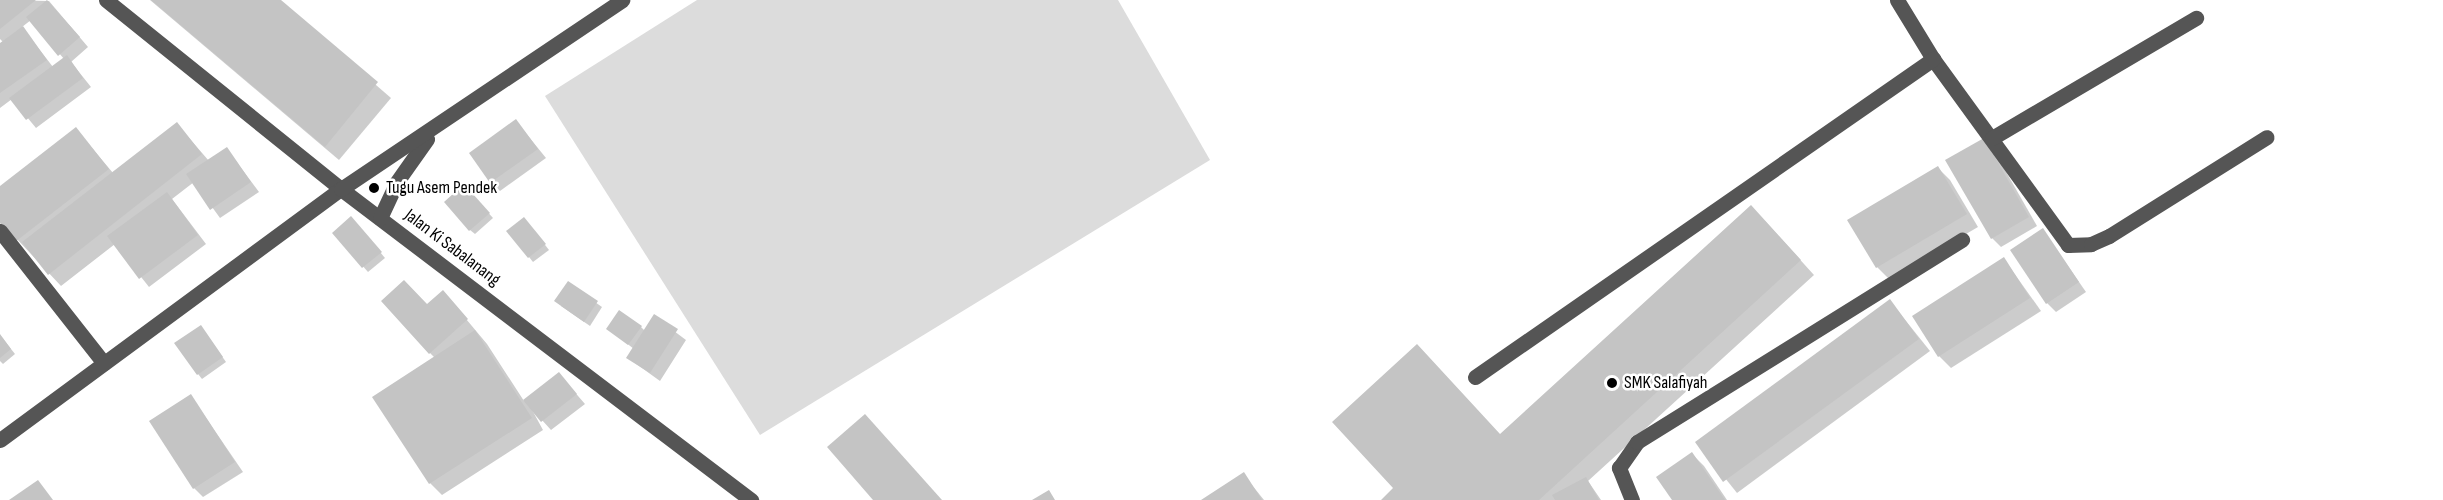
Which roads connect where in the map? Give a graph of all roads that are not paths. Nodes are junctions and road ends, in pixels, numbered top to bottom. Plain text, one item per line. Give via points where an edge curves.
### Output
1 (106, 0) edge
2 (622, 0) edge
3 (1897, 0) edge
4 (2196, 18) dead end
5 (1933, 59) junction
6 (432, 131) junction
7 (2267, 137) dead end
8 (1992, 138) junction
9 (342, 189) junction
10 (380, 218) junction
11 (0, 231) edge
12 (1962, 240) dead end
13 (104, 363) junction
14 (1475, 377) dead end
15 (0, 440) edge
16 (751, 500) edge
17 (1632, 500) edge

1 - 9 street, Jalan Ki Sabalanang
2 - 6 street
3 - 5 street
4 - 8 street
5 - 8 street
5 - 14 street
6 - 9 street
6 - 10 street via 396,183
7 - 8 street via 2109,236 2077,247 2058,235
9 - 10 street, Jalan Ki Sabalanang
9 - 13 street
10 - 16 street, Jalan Ki Sabalanang
11 - 13 street
12 - 17 street via 1637,442 1619,468
13 - 15 street

